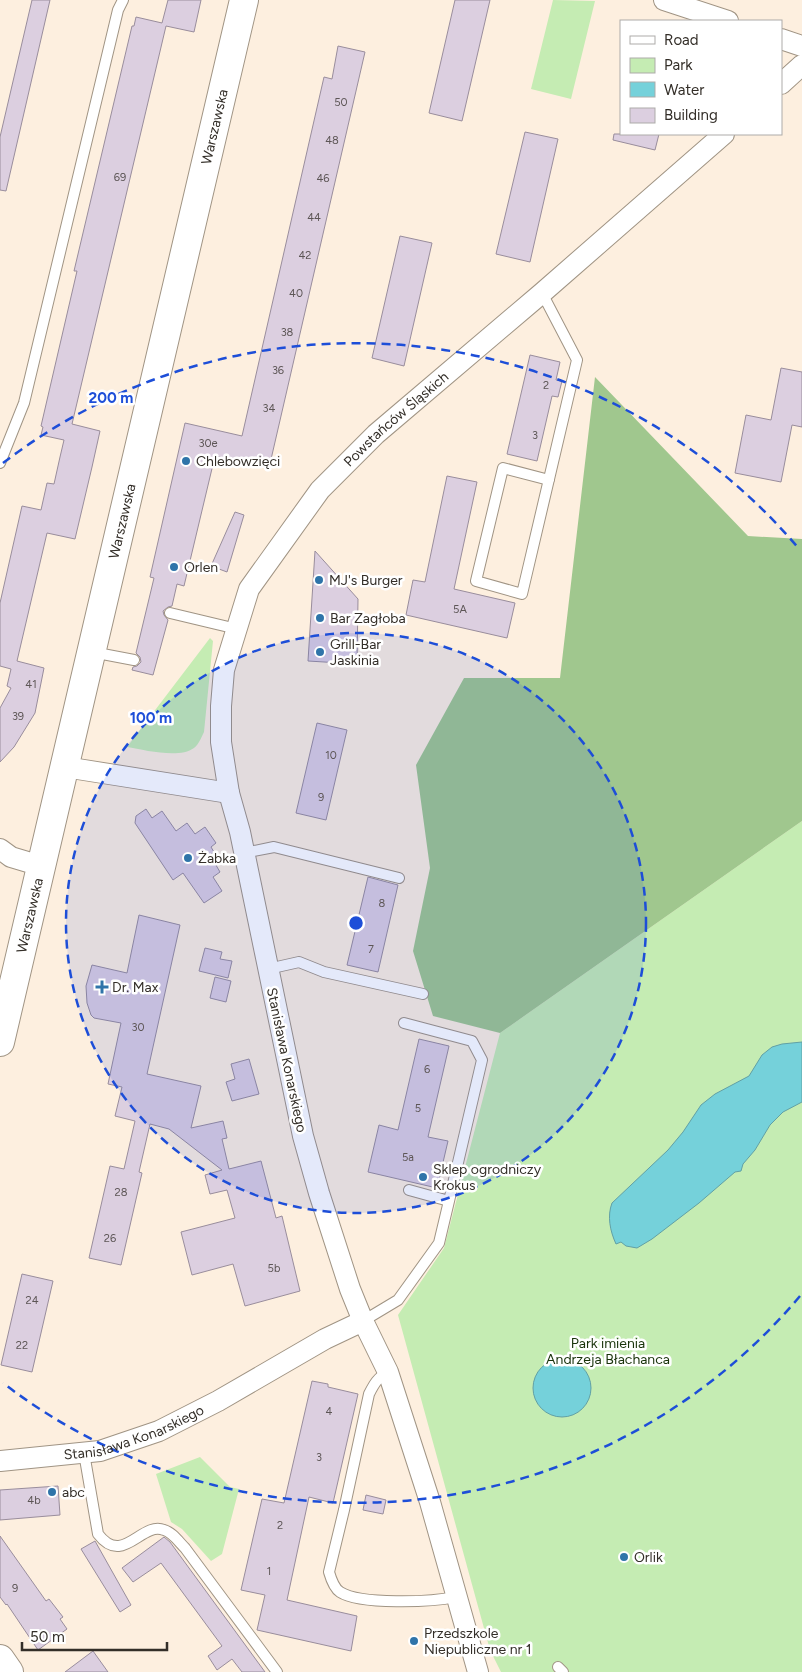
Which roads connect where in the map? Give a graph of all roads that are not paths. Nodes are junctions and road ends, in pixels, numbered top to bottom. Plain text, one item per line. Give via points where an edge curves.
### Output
1 (123, 0) edge
2 (244, 0) edge
3 (664, 0) edge
4 (725, 20) edge
5 (782, 38) edge
6 (802, 46) edge
7 (802, 65) edge
8 (782, 83) edge
9 (723, 135) edge
10 (542, 294) junction
11 (0, 463) edge
12 (549, 480) junction
13 (170, 614) dead end
14 (237, 629) junction
15 (91, 652) junction
16 (134, 660) dead end
17 (65, 767) junction
18 (229, 793) junction
19 (0, 850) edge
20 (244, 853) junction
21 (41, 866) junction
22 (399, 878) dead end
23 (268, 969) junction
24 (423, 994) dead end
25 (404, 1023) dead end
26 (0, 1042) edge
27 (409, 1190) dead end
28 (449, 1201) junction
29 (363, 1321) junction
30 (388, 1372) junction
31 (84, 1453) junction
32 (0, 1461) edge
33 (456, 1597) junction
34 (0, 1659) edge
35 (9, 1672) edge
36 (277, 1672) edge
37 (478, 1672) edge

1 - 11 lane via 24,403
2 - 15 main road, Warszawska
3 - 4 street
5 - 6 street
7 - 8 street
9 - 10 street, Powstańców Śląskich
10 - 12 lane via 577,360
10 - 14 street, Powstańców Śląskich via 376,434 320,490 249,589
12 - 12 lane via 522,594 476,582 503,468
13 - 14 lane
14 - 18 street, Powstańców Śląskich via 224,670 221,706 221,742
15 - 16 lane
15 - 17 main road, Warszawska
17 - 18 street
17 - 21 main road, Warszawska
18 - 20 street, Stanisława Konarskiego
19 - 21 street via 11,857
20 - 22 lane via 274,847
20 - 23 street, Stanisława Konarskiego
21 - 26 main road, Warszawska
23 - 24 lane via 299,962 324,972
23 - 29 street, Stanisława Konarskiego via 303,1136 347,1281
25 - 28 lane via 472,1041 482,1060
27 - 28 lane
28 - 29 lane via 440,1243 398,1300
29 - 30 street, Stanisława Konarskiego
29 - 31 street, Stanisława Konarskiego via 160,1431 100,1451
30 - 33 street, Stanisława Konarskiego via 430,1502
30 - 33 lane via 381,1375 369,1394 329,1572 340,1592 367,1600 434,1601
31 - 32 street, Stanisława Konarskiego
31 - 36 lane via 98,1534 103,1541 120,1547 153,1529 167,1531 185,1548
33 - 37 street, Stanisława Konarskiego
34 - 35 main road

